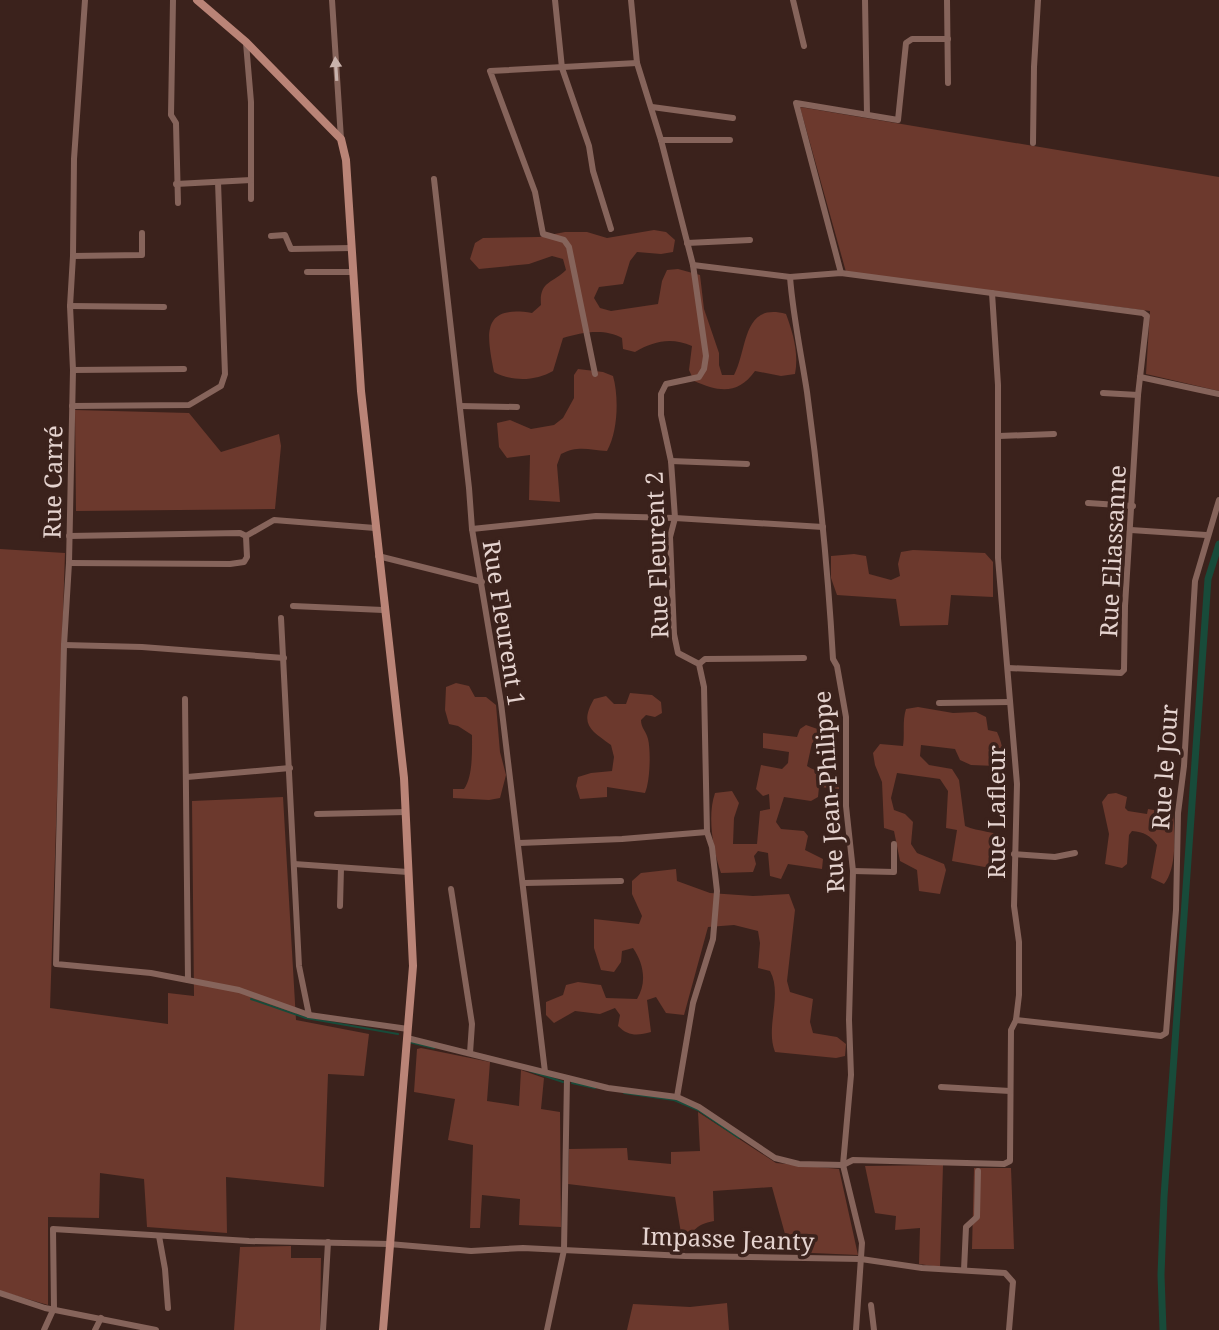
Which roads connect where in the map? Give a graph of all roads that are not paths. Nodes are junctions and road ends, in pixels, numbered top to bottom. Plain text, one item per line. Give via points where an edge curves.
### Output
1 (85, 0) edge
2 (173, 0) edge
3 (197, 0) edge
4 (332, 0) edge
5 (555, 0) edge
6 (631, 0) edge
7 (793, 0) edge
8 (865, 0) edge
9 (947, 0) edge
10 (1038, 0) edge
11 (948, 39) junction
12 (246, 42) junction
13 (804, 46) dead end
14 (637, 63) junction
15 (562, 68) junction
16 (948, 83) dead end
17 (652, 107) junction
18 (867, 114) junction
19 (733, 118) dead end
20 (341, 139) junction
21 (661, 140) junction
22 (730, 140) dead end
23 (1033, 143) dead end
24 (434, 179) dead end
25 (251, 180) junction
26 (218, 182) junction
27 (176, 184) junction
28 (251, 199) dead end
29 (178, 203) dead end
30 (611, 229) dead end
31 (142, 233) dead end
32 (271, 236) dead end
33 (750, 240) dead end
34 (687, 243) junction
35 (352, 248) junction
36 (73, 256) junction
37 (693, 265) junction
38 (307, 272) dead end
39 (354, 272) junction
40 (841, 273) junction
41 (790, 277) junction
42 (992, 293) junction
43 (70, 306) junction
44 (164, 307) dead end
45 (184, 369) dead end
46 (73, 370) junction
47 (595, 374) dead end
48 (1140, 377) junction
49 (1103, 393) dead end
50 (1219, 394) edge
51 (1138, 395) junction
52 (72, 406) junction
53 (460, 406) junction
54 (517, 407) dead end
55 (1054, 434) dead end
56 (999, 436) junction
57 (671, 461) junction
58 (747, 464) dead end
59 (1219, 500) edge
60 (1088, 503) dead end
61 (1133, 506) junction
62 (675, 518) junction
63 (823, 527) junction
64 (375, 528) junction
65 (472, 529) junction
66 (1131, 530) junction
67 (1206, 535) junction
68 (69, 536) junction
69 (246, 536) junction
70 (378, 556) junction
71 (69, 563) junction
72 (482, 582) junction
73 (293, 606) dead end
74 (383, 610) junction
75 (281, 618) dead end
76 (64, 645) junction
77 (284, 658) junction
78 (804, 658) dead end
79 (699, 664) junction
80 (1008, 668) junction
81 (185, 699) dead end
82 (1010, 702) junction
83 (939, 703) dead end
84 (290, 768) junction
85 (187, 777) junction
86 (406, 812) junction
87 (317, 814) dead end
88 (707, 832) junction
89 (519, 843) junction
90 (894, 844) dead end
91 (1075, 853) dead end
92 (1014, 854) junction
93 (294, 864) junction
94 (341, 868) junction
95 (853, 871) junction
96 (408, 872) junction
97 (621, 881) dead end
98 (524, 883) junction
99 (451, 889) dead end
100 (340, 906) dead end
101 (188, 980) junction
102 (309, 1015) junction
103 (1016, 1020) junction
104 (408, 1033) junction
105 (470, 1053) junction
106 (545, 1072) junction
107 (567, 1078) junction
108 (941, 1087) dead end
109 (1010, 1091) junction
110 (677, 1097) junction
111 (843, 1165) junction
112 (978, 1171) dead end
113 (159, 1236) junction
114 (328, 1242) junction
115 (389, 1244) junction
116 (564, 1250) junction
117 (861, 1259) junction
118 (964, 1270) junction
119 (0, 1293) edge
120 (871, 1305) dead end
121 (54, 1308) junction
122 (168, 1308) dead end
123 (101, 1318) junction
124 (135, 1328) edge
125 (44, 1330) edge
126 (95, 1330) edge
127 (156, 1330) edge
128 (323, 1330) edge
129 (383, 1330) edge
130 (547, 1330) edge
131 (856, 1330) edge
132 (874, 1330) edge
133 (1009, 1330) edge

1 - 36 street, Rue Carré
2 - 27 street
3 - 12 main road
20 -> 4 street
5 - 15 street
6 - 14 street
7 - 13 street
8 - 18 street
9 - 11 street
10 - 23 street
11 - 16 street
11 - 18 street via 906,43 898,120
12 - 20 main road
12 - 25 street
14 - 15 street
14 - 17 street
15 - 30 street
15 - 47 street via 490,71 535,192 543,234 564,240 569,247
17 - 19 street
17 - 21 street
18 - 40 street via 796,103
20 - 35 main road
21 - 22 street
21 - 34 street
24 - 53 street, Rue Fleurent 1
25 - 26 street
25 - 28 street
26 - 27 street
26 - 52 street via 225,374 221,386 189,405
27 - 29 street
31 - 36 street via 142,255
32 - 35 street via 286,235 291,249
33 - 34 street
34 - 37 street
35 - 39 main road
36 - 43 street, Rue Carré
37 - 41 street
37 - 57 street, Rue Fleurent 2 via 706,356 699,377 666,384 661,394
38 - 39 street
39 - 64 main road
40 - 41 street
40 - 42 street
41 - 63 street, Rue Jean-Philippe
42 - 48 street, Rue Eliassanne via 1143,313 1147,316
42 - 56 street, Rue Lafleur
43 - 44 street
43 - 46 street, Rue Carré
45 - 46 street
46 - 52 street, Rue Carré
48 - 50 street
48 - 51 street, Rue Eliassanne
49 - 51 street
51 - 61 street, Rue Eliassanne
52 - 68 street, Rue Carré
53 - 54 street
53 - 65 street, Rue Fleurent 1
55 - 56 street
56 - 80 street, Rue Lafleur via 998,558
57 - 58 street
57 - 62 street, Rue Fleurent 2
59 - 67 street, Rue le Jour
60 - 61 street
61 - 66 street, Rue Eliassanne
62 - 63 street
62 - 65 street via 596,516
62 - 79 street, Rue Fleurent 2 via 670,537 674,634 678,653
63 - 95 street, Rue Jean-Philippe via 833,659 846,717 846,806
64 - 69 street via 274,520
64 - 70 main road
65 - 72 street, Rue Fleurent 1
66 - 67 street
66 - 80 street, Rue Eliassanne via 1123,672
67 - 103 street, Rue le Jour via 1195,581 1166,1033
68 - 69 street
68 - 71 street, Rue Carré
69 - 71 street via 244,562
70 - 72 street
70 - 74 main road
71 - 76 street, Rue Carré
72 - 89 street, Rue Fleurent 1
73 - 74 street
74 - 86 main road
75 - 77 street
76 - 77 street
76 - 101 street, Rue Carré via 56,964
77 - 84 street
78 - 79 street via 705,659
79 - 88 street
80 - 82 street, Rue Lafleur
81 - 85 street
82 - 83 street
82 - 92 street, Rue Lafleur via 1017,784
84 - 85 street
84 - 93 street
85 - 101 street
86 - 87 street
86 - 96 main road
88 - 89 street
88 - 110 street via 717,891 713,939 693,1003
89 - 98 street, Rue Fleurent 1
90 - 95 street via 894,872
91 - 92 street
92 - 103 street, Rue Lafleur via 1020,966
93 - 94 street
93 - 102 street via 299,966
94 - 96 street
94 - 100 street
95 - 111 street, Rue Jean-Philippe via 851,1075
96 - 104 main road via 413,966
97 - 98 street
98 - 106 street, Rue Fleurent 1
99 - 105 street via 472,1024
101 - 102 street via 239,990
102 - 104 street
103 - 109 street, Rue Lafleur via 1011,1030
104 - 105 street
104 - 115 main road
105 - 106 street
106 - 107 street
107 - 110 street
107 - 116 street
108 - 109 street
109 - 111 street, Rue Lafleur via 1010,1161 1004,1164 853,1160
110 - 111 street via 775,1158
111 - 117 street, Rue Jean-Philippe
112 - 118 street via 977,1217 966,1227
113 - 114 street, Impasse Jeanty
113 - 121 street, Impasse Jeanty via 53,1229
113 - 122 street
114 - 115 street, Impasse Jeanty
114 - 128 street
115 - 116 street, Impasse Jeanty via 471,1251
115 - 129 main road
116 - 117 street, Impasse Jeanty
116 - 130 street
117 - 118 street, Impasse Jeanty
117 - 131 street, Rue Jean-Philippe
118 - 133 street, Impasse Jeanty via 1010,1276
119 - 121 street
120 - 132 street
121 - 123 street
121 - 125 street
123 - 124 street
123 - 126 street
124 - 127 street

